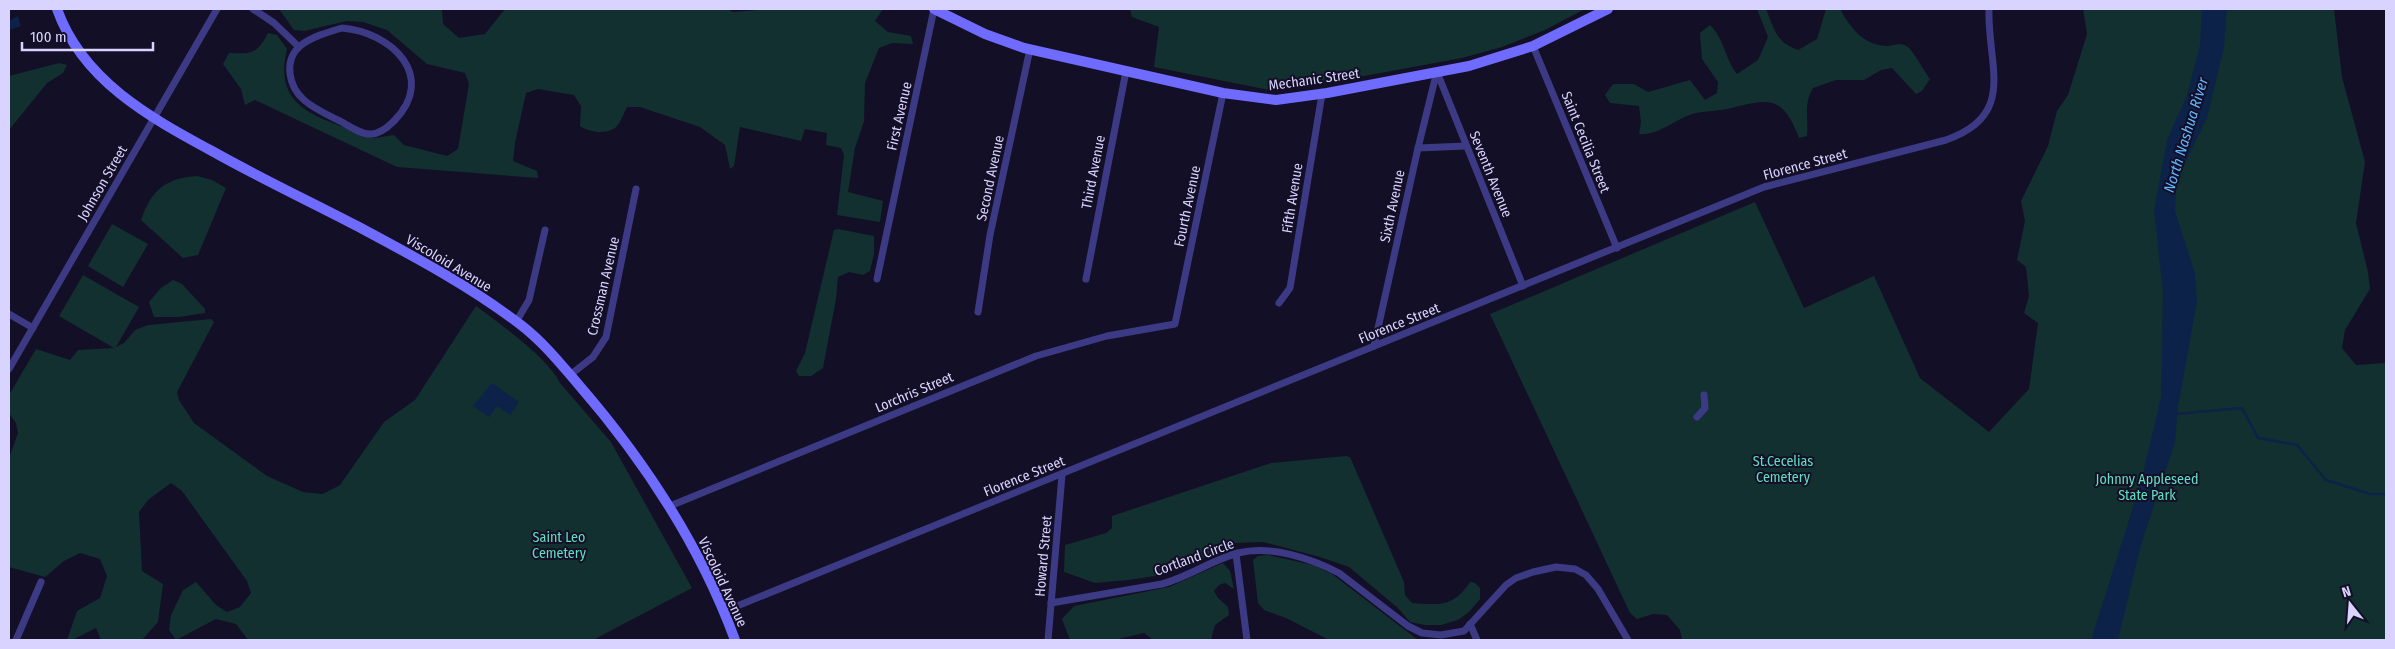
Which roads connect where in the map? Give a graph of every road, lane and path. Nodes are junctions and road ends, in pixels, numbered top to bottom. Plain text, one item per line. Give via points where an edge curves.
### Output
1 (57, 9) edge
2 (217, 9) edge
3 (253, 9) edge
4 (934, 9) edge
5 (1608, 9) edge
6 (1988, 9) edge
7 (1533, 46) junction
8 (299, 47) junction
9 (1030, 49) junction
10 (1126, 71) junction
11 (1437, 71) junction
12 (1223, 93) junction
13 (1322, 94) junction
14 (154, 119) junction
15 (1466, 146) junction
16 (1418, 148) junction
17 (636, 190) dead end
18 (545, 230) dead end
19 (1617, 248) junction
20 (878, 279) dead end
21 (1086, 279) dead end
22 (1523, 286) junction
23 (1279, 303) dead end
24 (978, 312) dead end
25 (9, 314) edge
26 (516, 322) junction
27 (1175, 324) joint
28 (33, 328) junction
29 (1374, 346) junction
30 (9, 369) edge
31 (570, 375) junction
32 (1704, 395) dead end
33 (1697, 417) dead end
34 (1062, 474) junction
35 (670, 506) junction
36 (1236, 554) junction
37 (41, 582) dead end
38 (1051, 603) junction
39 (725, 612) junction
40 (1470, 624) junction
41 (16, 640) edge
42 (735, 640) edge
43 (1048, 640) edge
44 (1247, 640) edge
45 (1477, 640) edge
46 (1628, 640) edge

1 - 14 main road, Viscoloid Avenue via 74,46 94,70
2 - 14 street, Johnson Street
3 - 8 street via 274,23
4 - 9 main road, Mechanic Street via 985,34
4 - 20 street, First Avenue
5 - 7 main road, Mechanic Street
6 - 19 street, Florence Street via 1994,92 1985,115 1970,129 1946,140 1780,181
7 - 11 main road, Mechanic Street via 1469,66
7 - 19 street, Saint Cecilia Street
8 - 8 street via 292,58 291,78 296,91 321,112 371,134 381,132 402,111 412,84 409,71 404,60 386,42 371,33 342,28 329,31
9 - 10 main road, Mechanic Street
9 - 24 street, Second Avenue via 990,235
10 - 12 main road, Mechanic Street
10 - 21 street, Third Avenue
11 - 13 main road, Mechanic Street
11 - 15 street, Seventh Avenue
11 - 16 street, Sixth Avenue
12 - 13 main road, Mechanic Street via 1276,100
12 - 27 street, Fourth Avenue
13 - 23 street, Fifth Avenue via 1290,288
14 - 26 main road, Viscoloid Avenue via 268,183 356,226 458,282
14 - 28 street, Johnson Street
15 - 16 street
15 - 22 street, Seventh Avenue
16 - 29 street, Sixth Avenue
17 - 31 street, Crossman Avenue via 606,337 593,357
18 - 26 street via 529,300
19 - 22 street, Florence Street
22 - 29 street, Florence Street
25 - 28 street
26 - 31 main road, Viscoloid Avenue via 542,343
27 - 35 street, Lorchris Street via 1092,340 1036,356
28 - 30 street, Johnson Street
29 - 34 street, Florence Street
31 - 35 main road, Viscoloid Avenue via 614,427
32 - 33 street via 1705,408
34 - 38 street, Howard Street
34 - 39 street, Florence Street
35 - 39 main road, Viscoloid Avenue
36 - 38 street, Cortland Circle via 1177,580
36 - 40 street, Cortland Circle via 1269,551 1310,560 1329,568 1422,633 1455,634
36 - 44 street
37 - 41 street
38 - 43 street, Howard Street
39 - 42 main road, Viscoloid Avenue
40 - 45 street
40 - 46 street, Cortland Circle via 1516,578 1568,567 1581,571 1598,589

